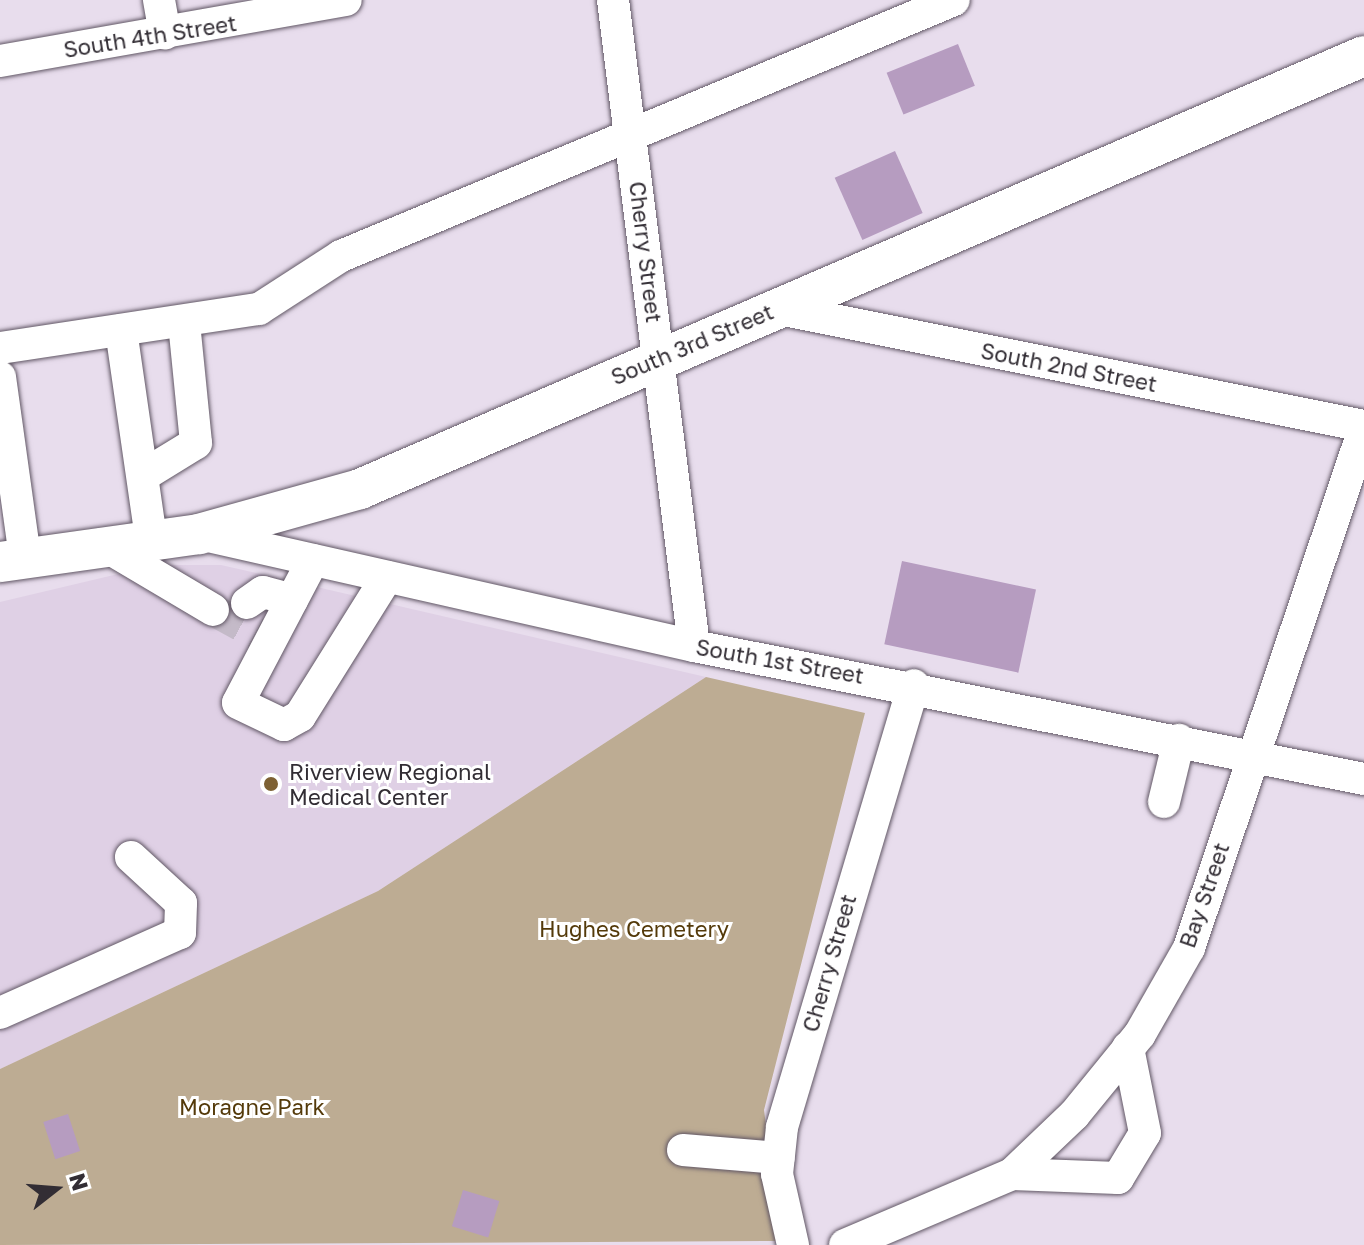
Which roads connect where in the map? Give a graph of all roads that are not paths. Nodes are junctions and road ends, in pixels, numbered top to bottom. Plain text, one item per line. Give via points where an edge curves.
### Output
1 (159, 0) edge
2 (346, 0) edge
3 (613, 0) edge
4 (954, 0) edge
5 (165, 33) junction
6 (1364, 56) edge
7 (0, 61) edge
8 (631, 136) junction
9 (774, 308) junction
10 (184, 322) junction
11 (121, 330) junction
12 (0, 348) edge
13 (660, 358) junction
14 (0, 377) edge
15 (1364, 427) edge
16 (144, 475) junction
17 (199, 534) junction
18 (151, 539) junction
19 (102, 544) junction
20 (13, 560) edge
21 (313, 560) junction
22 (387, 577) junction
23 (292, 600) junction
24 (247, 603) tunnel mouth
25 (213, 610) tunnel mouth
26 (694, 646) junction
27 (914, 685) junction
28 (1179, 740) junction
29 (1250, 755) junction
30 (1364, 779) edge
31 (1164, 802) dead end
32 (131, 857) dead end
33 (0, 1013) edge
34 (1128, 1048) junction
35 (683, 1150) dead end
36 (779, 1158) junction
37 (1012, 1174) junction
38 (889, 1239) edge
39 (793, 1245) edge
40 (845, 1245) edge

1 - 5 street
2 - 5 street, South 4th Street
3 - 8 street, Cherry Street
4 - 8 street
5 - 7 street, South 4th Street
6 - 9 main road, South 3rd Street
8 - 10 street via 341,256 259,309
8 - 13 street, Cherry Street
9 - 13 main road, South 3rd Street
9 - 15 street, South 2nd Street
10 - 11 street
10 - 16 street via 196,443
11 - 12 street
11 - 16 street
13 - 17 main road, South 3rd Street via 360,489
13 - 26 street, Cherry Street
14 - 20 street
15 - 29 street, Bay Street
16 - 18 street
17 - 18 main road, South 3rd Street
17 - 21 street, South 1st Street
18 - 19 main road, South 3rd Street
19 - 20 main road, South 3rd Street
19 - 25 street
21 - 22 street, South 1st Street
21 - 23 street
22 - 23 street via 300,716 284,725 238,703 264,638
22 - 26 street, South 1st Street
23 - 24 street via 263,592
26 - 27 street, South 1st Street
27 - 28 street, South 1st Street
27 - 36 street, Cherry Street via 844,908
28 - 29 street, South 1st Street
28 - 31 street
29 - 30 street, South 1st Street
29 - 34 street, Bay Street via 1189,948
32 - 33 street via 181,903 180,933
34 - 37 street, Bay Street
34 - 37 street via 1145,1133 1118,1178
35 - 36 street
36 - 39 street, Cherry Street
37 - 38 street, Bay Street
38 - 40 street, Bay Street

